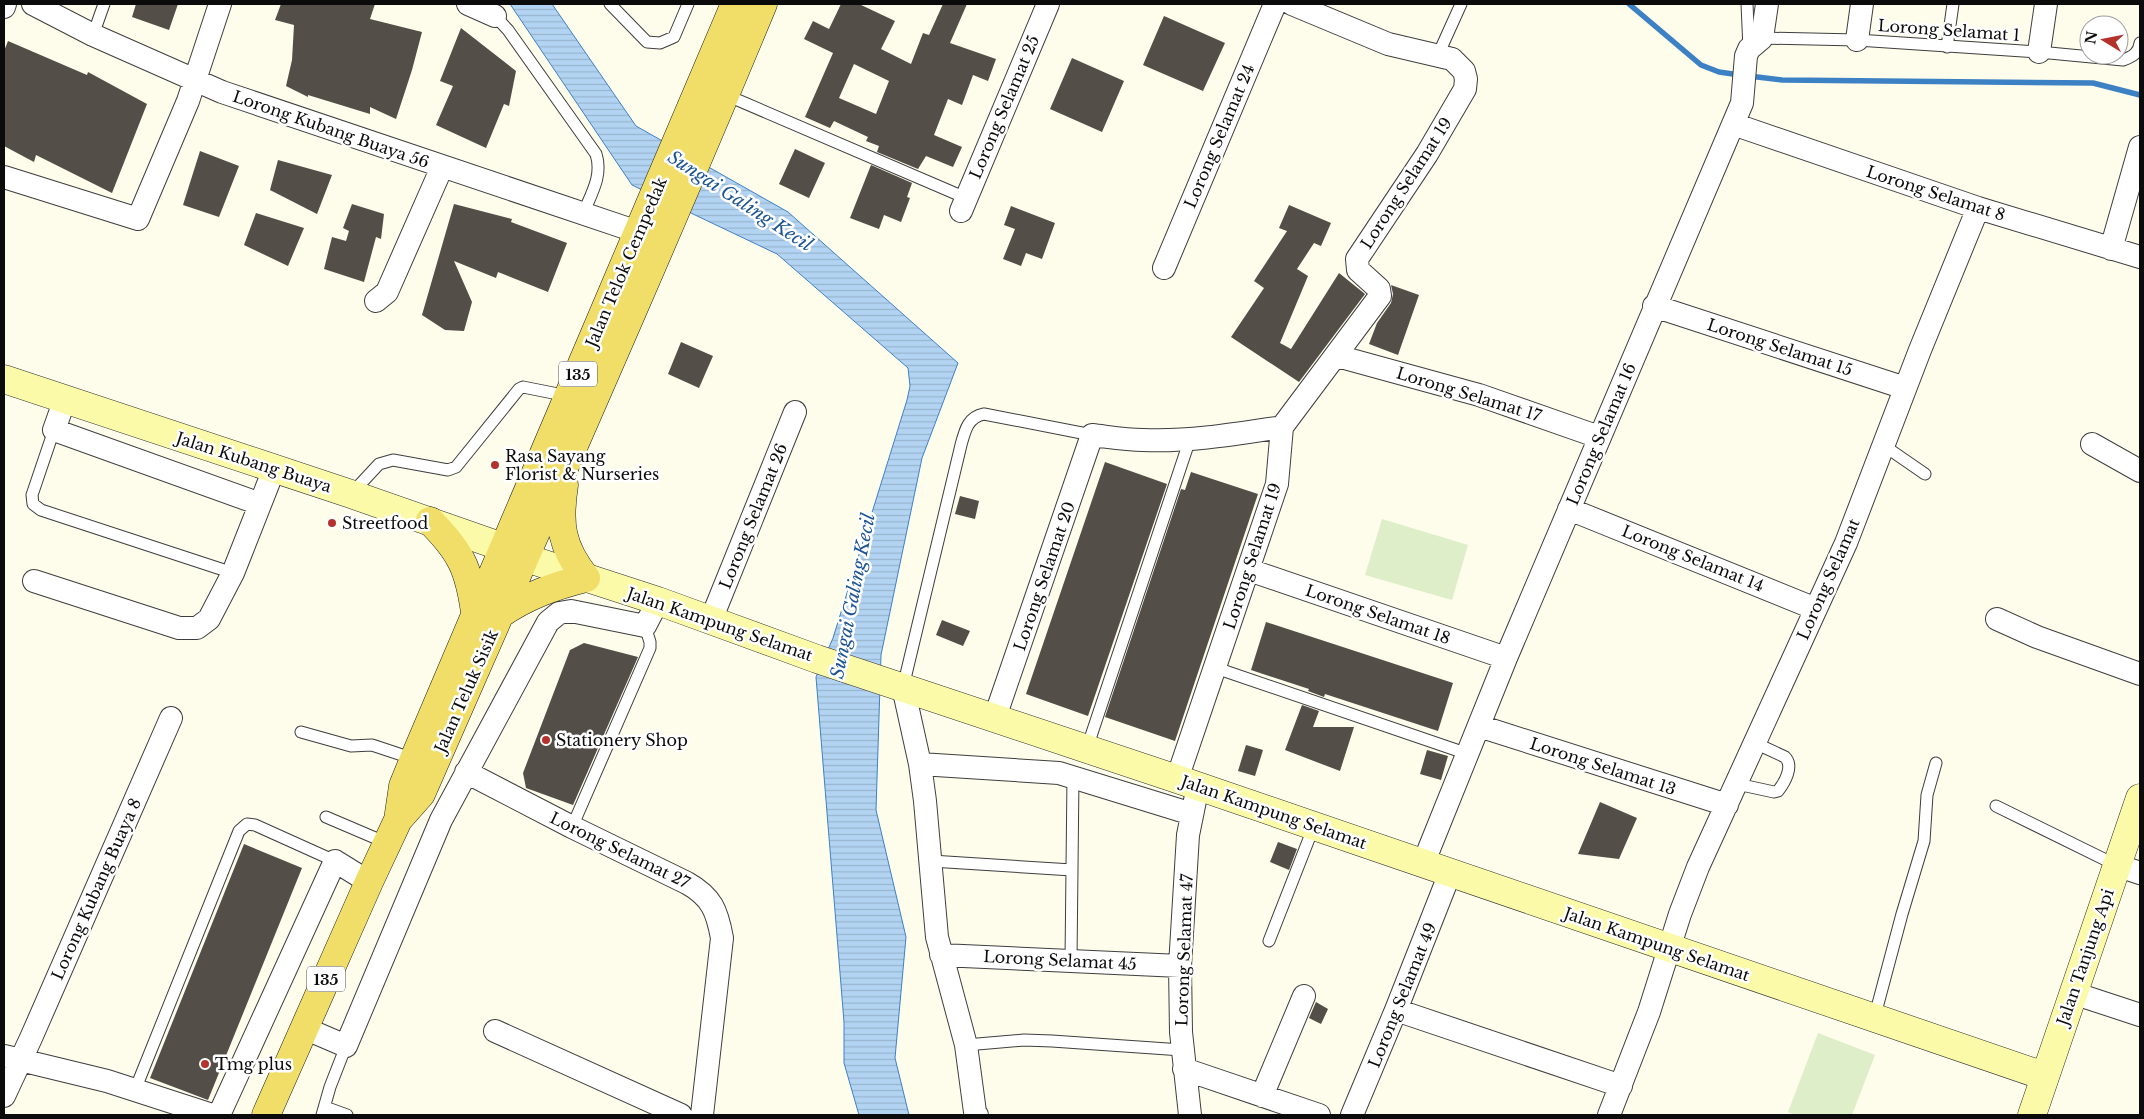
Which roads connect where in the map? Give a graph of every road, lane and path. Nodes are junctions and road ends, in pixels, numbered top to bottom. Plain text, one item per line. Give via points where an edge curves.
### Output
1 (5, 4) edge
2 (33, 4) edge
3 (104, 4) edge
4 (220, 4) edge
5 (468, 4) edge
6 (610, 4) edge
7 (688, 4) edge
8 (735, 4) edge
9 (763, 4) edge
10 (1048, 4) edge
11 (1275, 4) edge
12 (1292, 4) edge
13 (1461, 4) edge
14 (1746, 4) edge
15 (1767, 4) edge
16 (1862, 4) edge
17 (1953, 4) edge
18 (2046, 4) edge
19 (4, 7) edge
20 (494, 16) joint
21 (94, 35) junction
22 (1857, 40) junction
23 (2140, 43) edge
24 (1948, 47) junction
25 (2039, 52) junction
26 (1438, 55) junction
27 (1750, 59) junction
28 (196, 80) junction
29 (726, 95) junction
30 (1733, 124) junction
31 (691, 144) junction
32 (2140, 147) edge
33 (442, 167) junction
34 (4, 177) edge
35 (963, 204) joint
36 (663, 208) junction
37 (1978, 208) junction
38 (583, 214) junction
39 (638, 232) junction
40 (2111, 249) junction
41 (2140, 257) edge
42 (1164, 268) dead end
43 (376, 301) dead end
44 (1654, 306) junction
45 (1337, 356) junction
46 (4, 379) edge
47 (1905, 388) junction
48 (568, 396) junction
49 (65, 399) junction
50 (795, 412) dead end
51 (1282, 427) junction
52 (54, 430) junction
53 (1092, 435) junction
54 (1599, 437) junction
55 (1190, 439) junction
56 (2092, 444) dead end
57 (1883, 445) junction
58 (567, 463) junction
59 (274, 469) junction
60 (2140, 471) edge
61 (1925, 474) dead end
62 (351, 494) junction
63 (260, 504) junction
64 (1569, 509) junction
65 (430, 521) junction
66 (514, 552) junction
67 (1249, 570) junction
68 (233, 573) junction
69 (586, 578) junction
70 (34, 581) dead end
71 (658, 601) junction
72 (1816, 609) junction
73 (487, 614) junction
74 (1997, 619) dead end
75 (711, 620) junction
76 (645, 626) junction
77 (1506, 658) junction
78 (1216, 668) junction
79 (2140, 674) edge
80 (892, 684) junction
81 (995, 717) junction
82 (171, 718) dead end
83 (1479, 726) junction
84 (301, 732) dead end
85 (1755, 743) junction
86 (1087, 748) junction
87 (1468, 754) junction
88 (414, 759) junction
89 (1936, 763) dead end
90 (920, 764) junction
91 (466, 772) junction
92 (1073, 776) junction
93 (1187, 782) junction
94 (1737, 784) junction
95 (2140, 798) edge
96 (1727, 805) junction
97 (1996, 806) dead end
98 (1192, 814) junction
99 (326, 817) dead end
100 (1314, 826) junction
101 (572, 827) junction
102 (392, 832) junction
103 (335, 861) junction
104 (931, 861) junction
105 (1423, 864) junction
106 (2128, 869) edge
107 (1072, 870) junction
108 (1450, 873) junction
109 (369, 882) junction
110 (1269, 941) dead end
111 (1670, 948) junction
112 (941, 955) junction
113 (1071, 960) junction
114 (1180, 966) junction
115 (2073, 993) junction
116 (1304, 996) dead end
117 (1396, 1010) junction
118 (2140, 1015) edge
119 (1874, 1019) junction
120 (304, 1028) junction
121 (495, 1031) dead end
122 (966, 1045) junction
123 (346, 1046) junction
124 (12, 1058) edge
125 (1183, 1060) junction
126 (2044, 1076) junction
127 (1621, 1086) junction
128 (135, 1090) junction
129 (4, 1096) edge
130 (1262, 1096) junction
131 (324, 1111) edge
132 (212, 1115) edge
133 (219, 1115) edge
134 (266, 1115) edge
135 (347, 1115) edge
136 (681, 1115) edge
137 (702, 1115) edge
138 (978, 1115) edge
139 (1190, 1115) edge
140 (1319, 1115) edge
141 (1352, 1115) edge
142 (1609, 1115) edge
143 (2032, 1115) edge

1 - 19 street
2 - 21 street, Lorong Kubang Buaya 56
3 - 21 lane
4 - 28 street
5 - 20 street
6 - 7 lane via 647,42 660,43 674,37
8 - 31 main road, Jalan Telok Cempedak / 135
9 - 29 main road, Jalan Telok Cempedak / 135
10 - 35 street, Lorong Selamat 25
11 - 42 street, Lorong Selamat 24
12 - 26 street via 1388,44
13 - 26 lane
14 - 27 lane
15 - 27 street, Lorong Selamat 16
16 - 22 street
17 - 24 lane
18 - 25 street
20 - 38 lane via 508,30 596,154 598,175
21 - 28 street, Lorong Kubang Buaya 56
22 - 24 lane, Lorong Selamat 1
22 - 27 lane, Lorong Selamat 1
23 - 25 lane, Lorong Selamat 1 via 2133,56 2123,60
24 - 25 lane, Lorong Selamat 1
26 - 45 street, Lorong Selamat 19 via 1452,59 1464,71 1466,84 1461,99 1357,259 1358,270 1379,289 1380,296
27 - 30 street, Lorong Selamat 16 via 1742,103
28 - 33 street, Lorong Kubang Buaya 56 via 222,92
28 - 34 street via 138,219
29 - 31 main road, Jalan Telok Cempedak / 135
29 - 35 lane
30 - 37 street, Lorong Selamat 8
30 - 44 street, Lorong Selamat 16
31 - 36 main road, Jalan Telok Cempedak / 135
32 - 40 street
33 - 38 street, Lorong Kubang Buaya 56
33 - 43 street via 387,292
36 - 39 main road, Jalan Telok Cempedak / 135
36 - 58 main road, Jalan Telok Cempedak / 135
37 - 40 street, Lorong Selamat 8
37 - 47 street, Lorong Selamat
38 - 39 street, Lorong Kubang Buaya 56
39 - 48 main road, Jalan Telok Cempedak / 135
40 - 41 street, Lorong Selamat 8
44 - 47 street, Lorong Selamat 15
44 - 54 street, Lorong Selamat 16
45 - 51 street, Lorong Selamat 19
45 - 54 street, Lorong Selamat 17 via 1479,395
46 - 49 street, Jalan Kubang Buaya
47 - 57 street, Lorong Selamat
48 - 62 lane via 519,388 456,468 448,470 393,460 379,464
48 - 66 main road, Jalan Telok Cempedak / 135
49 - 52 street
49 - 59 street, Jalan Kubang Buaya
50 - 75 street, Lorong Selamat 26
51 - 55 street
51 - 67 street, Lorong Selamat 19 via 1277,484
52 - 63 street
52 - 68 lane via 32,495 32,504 41,510
53 - 55 street via 1142,440
53 - 80 lane via 984,414 971,420 960,445
53 - 81 street, Lorong Selamat 20
54 - 64 street, Lorong Selamat 16
55 - 86 lane
56 - 60 street
57 - 61 lane
57 - 72 street, Lorong Selamat via 1846,543
58 - 66 main road, Jalan Telok Cempedak / 135
58 - 69 main road via 562,498 563,533 573,561
59 - 62 street, Jalan Kubang Buaya
59 - 63 street
62 - 65 street, Jalan Kubang Buaya
63 - 68 street
64 - 72 street, Lorong Selamat 14
64 - 77 street, Lorong Selamat 16
65 - 66 street, Jalan Kubang Buaya
65 - 73 main road via 459,554 472,592
66 - 69 street, Jalan Kampung Selamat
66 - 73 main road, Jalan Teluk Sisik / 135
67 - 77 street, Lorong Selamat 18
67 - 78 street, Lorong Selamat 19
68 - 70 street via 209,619 196,628 179,628
69 - 71 street, Jalan Kampung Selamat
69 - 73 main road via 561,584
71 - 75 street, Jalan Kampung Selamat
71 - 76 street
72 - 85 street, Lorong Selamat
73 - 88 main road, Jalan Teluk Sisik / 135
73 - 102 main road, Jalan Teluk Sisik / 135 via 421,794
74 - 79 street
75 - 80 street, Jalan Kampung Selamat
76 - 91 street via 571,611 553,618 541,634
76 - 101 lane via 650,648
77 - 83 street, Lorong Selamat 16
78 - 87 lane
78 - 93 street, Lorong Selamat 19
80 - 81 street, Jalan Kampung Selamat
80 - 90 street
81 - 86 street, Jalan Kampung Selamat
82 - 124 street, Lorong Kubang Buaya 8 via 31,1038
83 - 87 street, Lorong Selamat 16
83 - 96 street, Lorong Selamat 13
84 - 88 lane via 351,746 372,745
85 - 94 street, Lorong Selamat
85 - 94 lane via 1789,761 1781,787 1774,792
86 - 93 street, Jalan Kampung Selamat
87 - 105 street, Lorong Selamat 16
88 - 102 main road, Jalan Teluk Sisik / 135 via 403,786
89 - 119 lane via 1927,795 1924,841
90 - 92 street via 1042,771
90 - 104 street
91 - 101 street, Lorong Selamat 27
91 - 123 street via 441,820
92 - 98 street
92 - 107 lane
93 - 98 street, Lorong Selamat 47
93 - 100 street, Jalan Kampung Selamat
94 - 96 street, Lorong Selamat
95 - 106 street, Jalan Tanjung Api
96 - 111 street, Lorong Selamat via 1698,867
97 - 106 lane
98 - 114 street, Lorong Selamat 47
99 - 102 lane
100 - 105 street, Jalan Kampung Selamat
100 - 110 lane
101 - 137 street, Lorong Selamat 27 via 688,883 712,903 722,938
102 - 109 main road, Jalan Teluk Sisik / 135
103 - 109 street
103 - 128 lane via 255,825 247,824 239,832
103 - 133 street
104 - 107 lane
104 - 112 street via 934,920
105 - 108 street, Jalan Kampung Selamat
106 - 115 street, Jalan Tanjung Api
107 - 113 lane
108 - 111 street, Jalan Kampung Selamat
108 - 117 street, Lorong Selamat 49
109 - 120 main road, Jalan Teluk Sisik / 135
111 - 119 street, Jalan Kampung Selamat
111 - 127 street, Lorong Selamat
112 - 113 street, Lorong Selamat 45
112 - 122 street
113 - 114 street, Lorong Selamat 45
114 - 125 street, Lorong Selamat 47
115 - 118 street
115 - 126 street, Jalan Tanjung Api
116 - 130 street
117 - 127 street
117 - 141 street, Lorong Selamat 49
119 - 126 street, Jalan Kampung Selamat
120 - 123 street
120 - 134 main road, Jalan Teluk Sisik / 135
121 - 136 street
122 - 125 lane via 1052,1041
122 - 138 street
123 - 131 lane
124 - 128 street
124 - 129 street, Lorong Kubang Buaya 8
125 - 130 street
125 - 139 street, Lorong Selamat 47
126 - 143 street, Jalan Tanjung Api
127 - 142 street, Lorong Selamat
128 - 132 street
130 - 140 street
131 - 135 lane

